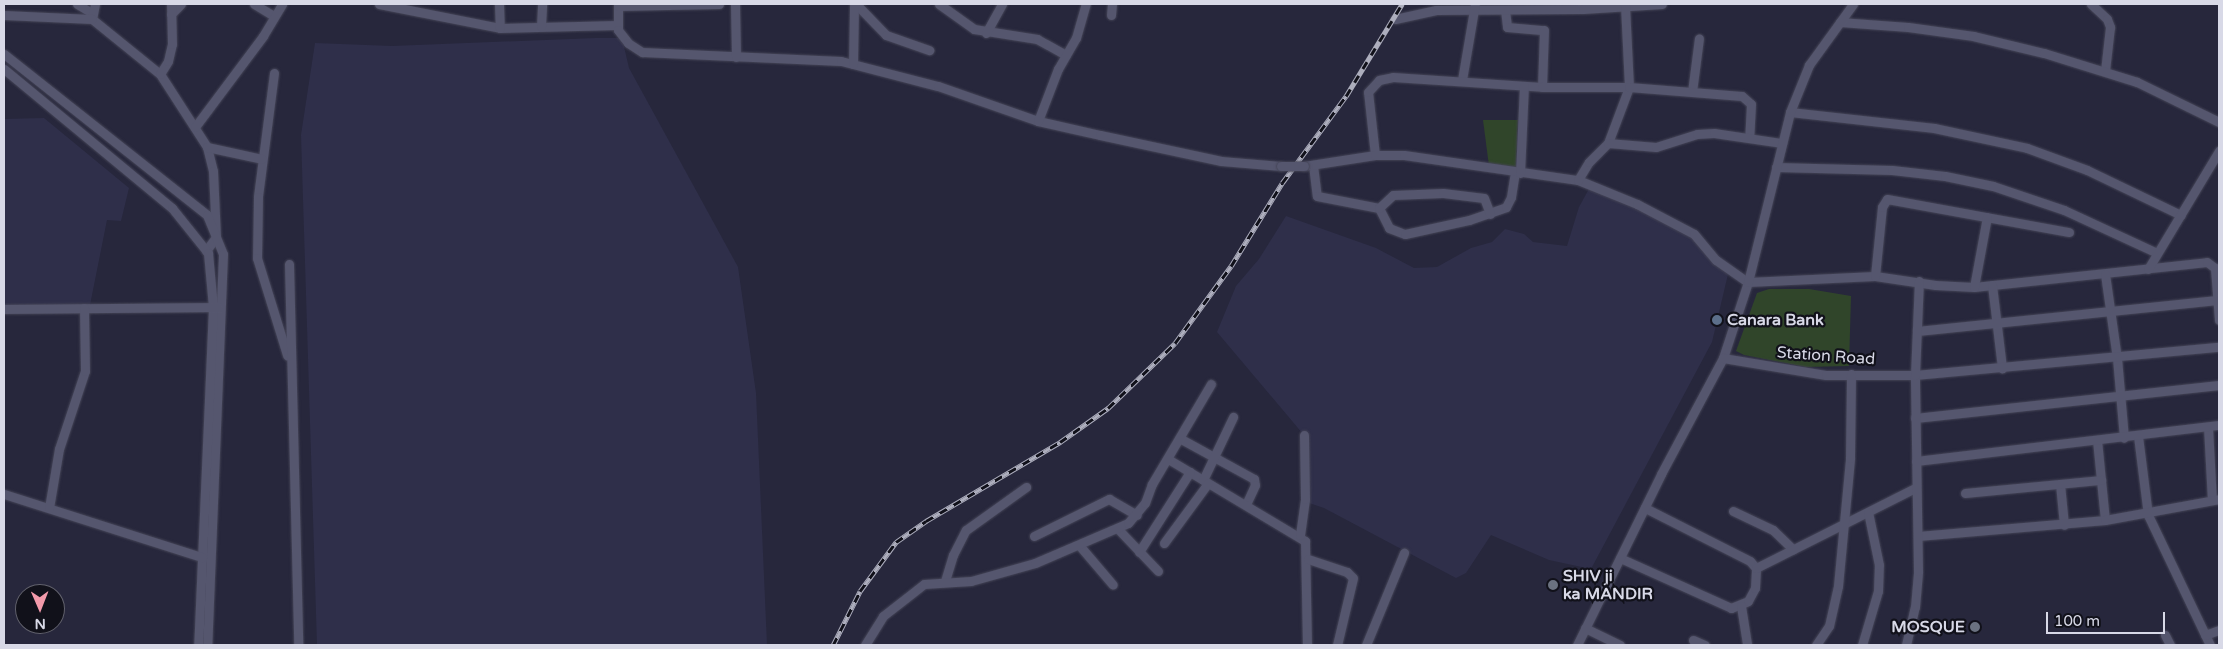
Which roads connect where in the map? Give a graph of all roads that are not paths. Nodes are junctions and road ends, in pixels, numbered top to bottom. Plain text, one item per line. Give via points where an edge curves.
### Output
1 (77, 4) edge
2 (95, 4) edge
3 (171, 4) edge
4 (181, 4) edge
5 (254, 4) edge
6 (282, 4) edge
7 (380, 4) edge
8 (499, 4) edge
9 (542, 4) edge
10 (718, 4) edge
11 (735, 4) edge
12 (855, 4) edge
13 (939, 4) edge
14 (1002, 4) edge
15 (1086, 4) edge
16 (1112, 4) edge
17 (1662, 4) edge
18 (1853, 4) edge
19 (2091, 4) edge
20 (618, 5) edge
21 (1625, 5) edge
22 (1475, 7) edge
23 (1505, 10) junction
24 (171, 14) junction
25 (4, 15) edge
26 (1111, 15) dead end
27 (92, 16) junction
28 (274, 16) junction
29 (1394, 19) dead end
30 (1840, 22) junction
31 (618, 25) junction
32 (541, 26) junction
33 (500, 28) junction
34 (986, 33) junction
35 (1699, 38) dead end
36 (929, 50) dead end
37 (4, 54) edge
38 (1066, 55) junction
39 (736, 57) junction
40 (853, 64) junction
41 (4, 69) edge
42 (2106, 71) junction
43 (274, 73) dead end
44 (160, 74) junction
45 (1462, 80) junction
46 (1524, 86) junction
47 (1542, 87) junction
48 (1629, 87) junction
49 (1692, 92) junction
50 (1790, 112) junction
51 (1038, 121) junction
52 (2219, 122) edge
53 (194, 126) junction
54 (1749, 137) junction
55 (1608, 143) junction
56 (1782, 143) junction
57 (207, 147) junction
58 (2219, 151) edge
59 (1375, 155) junction
60 (262, 159) junction
61 (1308, 165) junction
62 (1776, 168) junction
63 (1517, 172) junction
64 (1578, 180) junction
65 (1378, 208) junction
66 (1490, 214) junction
67 (2181, 215) junction
68 (1987, 217) junction
69 (2069, 232) dead end
70 (216, 237) junction
71 (206, 251) junction
72 (2157, 253) junction
73 (289, 264) dead end
74 (2148, 269) junction
75 (2105, 274) junction
76 (1875, 276) junction
77 (1919, 281) junction
78 (1748, 282) junction
79 (1992, 285) junction
80 (1974, 287) junction
81 (2217, 300) junction
82 (217, 307) junction
83 (84, 308) junction
84 (4, 309) edge
85 (2111, 311) junction
86 (2219, 320) edge
87 (1996, 322) junction
88 (1917, 331) junction
89 (2219, 347) edge
90 (1723, 358) junction
91 (2117, 358) junction
92 (290, 365) junction
93 (2002, 368) junction
94 (1851, 374) junction
95 (1915, 375) junction
96 (1211, 384) dead end
97 (2219, 385) edge
98 (2121, 398) junction
99 (1233, 418) dead end
100 (1915, 418) junction
101 (2219, 426) edge
102 (2208, 427) junction
103 (1304, 436) dead end
104 (2138, 436) junction
105 (2124, 438) junction
106 (1181, 439) junction
107 (2097, 440) junction
108 (1214, 456) junction
109 (1168, 460) junction
110 (1916, 461) junction
111 (1190, 472) junction
112 (2101, 480) junction
113 (1206, 481) junction
114 (2060, 484) junction
115 (1026, 487) dead end
116 (1915, 488) junction
117 (1965, 493) dead end
118 (4, 494) edge
119 (2216, 500) edge
120 (1246, 504) junction
121 (49, 508) junction
122 (1645, 508) junction
123 (1733, 511) dead end
124 (1868, 512) junction
125 (1137, 515) junction
126 (2148, 515) junction
127 (2105, 520) junction
128 (1842, 525) junction
129 (2064, 525) junction
130 (1118, 529) junction
131 (1300, 535) junction
132 (1034, 536) dead end
133 (1918, 536) junction
134 (1164, 543) dead end
135 (1079, 545) junction
136 (1793, 549) junction
137 (1139, 552) junction
138 (1404, 553) dead end
139 (202, 558) junction
140 (1620, 558) junction
141 (1308, 559) junction
142 (1756, 568) junction
143 (1158, 571) dead end
144 (945, 581) junction
145 (1113, 585) dead end
146 (1741, 606) junction
147 (1585, 628) junction
148 (2219, 630) edge
149 (2166, 635) dead end
150 (2205, 635) junction
151 (1693, 640) dead end
152 (198, 645) edge
153 (206, 645) edge
154 (298, 645) edge
155 (865, 645) edge
156 (1307, 645) edge
157 (1337, 645) edge
158 (1366, 645) edge
159 (1577, 645) edge
160 (1620, 645) edge
161 (1705, 645) edge
162 (1746, 645) edge
163 (1816, 645) edge
164 (1862, 645) edge
165 (1906, 645) edge
166 (2170, 645) edge
167 (2210, 645) edge

1 - 27 street
2 - 27 street
3 - 24 street
4 - 24 street
5 - 28 street
6 - 28 street
7 - 33 street
8 - 33 street
9 - 32 street
10 - 20 street
11 - 39 street
12 - 36 street via 886,35
12 - 40 street
13 - 34 street via 974,29
14 - 34 street
15 - 38 street via 1079,32
16 - 26 street
17 - 21 street
18 - 30 street
19 - 42 street via 2107,19 2110,27
20 - 31 street
21 - 23 street
21 - 48 street
22 - 23 street
22 - 29 street via 1436,10
22 - 45 street
23 - 47 street via 1507,27 1544,30
24 - 44 street via 172,44 168,61
25 - 27 street
27 - 44 street
28 - 53 street via 263,36
30 - 42 street via 1973,36
30 - 50 street via 1809,65
31 - 32 street
31 - 39 street via 628,43 642,52
32 - 33 street
34 - 38 street via 1037,39
35 - 49 street
37 - 70 street via 206,215
38 - 51 street
39 - 40 street
40 - 51 street via 938,86
41 - 71 street via 172,208
42 - 52 street via 2137,82
43 - 60 street
44 - 53 street
45 - 46 street
45 - 59 street via 1393,78 1372,85 1367,104
46 - 47 street
46 - 63 street
47 - 48 street
48 - 49 street
48 - 55 street
49 - 54 street via 1748,98 1752,104
50 - 56 street
50 - 67 street via 1934,128 2028,148 2087,170
51 - 61 street, bridge via 1221,161
53 - 57 street
54 - 55 street via 1697,134 1656,147
54 - 56 street
55 - 64 street via 1589,162
56 - 62 street
57 - 60 street
57 - 70 street via 213,171
58 - 67 street
59 - 61 street
59 - 63 street via 1404,155
60 - 92 street via 257,258
61 - 65 street via 1317,196
62 - 72 street via 1892,170 1993,186 2064,210
62 - 78 street
63 - 64 street
63 - 66 street via 1510,202
64 - 78 street via 1637,204 1694,234 1716,260
65 - 66 street via 1389,228 1405,234
65 - 66 street via 1393,195 1443,194 1484,198
67 - 72 street
68 - 69 street
68 - 76 street via 1887,199 1882,207
68 - 80 street
70 - 71 street
70 - 82 street via 223,254
71 - 82 street
72 - 74 street
73 - 92 street
74 - 75 street
74 - 81 street via 2212,263
75 - 79 street
75 - 85 street
76 - 77 street
76 - 78 street
77 - 80 street
77 - 88 street
78 - 90 street
79 - 80 street
79 - 87 street
81 - 85 street
81 - 86 street
82 - 83 street
82 - 139 street
82 - 153 street
83 - 84 street
83 - 121 street via 85,371 59,449
85 - 87 street
85 - 91 street
87 - 88 street
87 - 93 street
88 - 95 street
89 - 91 street, Station Road
90 - 94 street, Station Road via 1792,372
90 - 122 street
91 - 93 street, Station Road
91 - 98 street
92 - 154 street
93 - 95 street, Station Road
94 - 95 street, Station Road
94 - 128 street via 1850,458
95 - 100 street
96 - 106 street
97 - 98 street
98 - 100 street
98 - 105 street
99 - 108 street
100 - 110 street
101 - 102 street
102 - 104 street
102 - 119 street
103 - 131 street via 1305,499
104 - 105 street
104 - 126 street
105 - 107 street
106 - 108 street
106 - 109 street
107 - 110 street
107 - 112 street
108 - 113 street
108 - 120 street via 1254,479 1255,485
109 - 111 street
109 - 125 street
110 - 116 street
111 - 113 street
111 - 137 street
112 - 114 street
112 - 127 street
113 - 120 street
113 - 134 street
114 - 117 street
114 - 129 street
115 - 144 street via 966,530 953,555
116 - 124 street
116 - 133 street
118 - 121 street
119 - 126 street
120 - 131 street
121 - 139 street
122 - 140 street
122 - 142 street via 1738,552
123 - 136 street via 1773,530
124 - 128 street
124 - 164 street via 1878,556 1878,591
125 - 130 street
125 - 132 street via 1109,499
126 - 127 street
126 - 150 street
127 - 129 street
128 - 136 street
128 - 163 street via 1835,606
129 - 133 street
130 - 135 street
130 - 137 street
131 - 141 street via 1305,541
133 - 165 street via 1915,607
135 - 144 street via 1036,563 985,578
135 - 145 street
136 - 142 street
137 - 143 street
138 - 158 street
139 - 152 street
140 - 146 street via 1720,605
140 - 147 street
141 - 156 street
141 - 157 street via 1347,572 1353,578
142 - 146 street via 1755,588
144 - 155 street via 924,584 916,589 883,616
146 - 162 street
147 - 159 street
147 - 160 street
148 - 150 street
149 - 166 street
150 - 167 street
151 - 161 street

